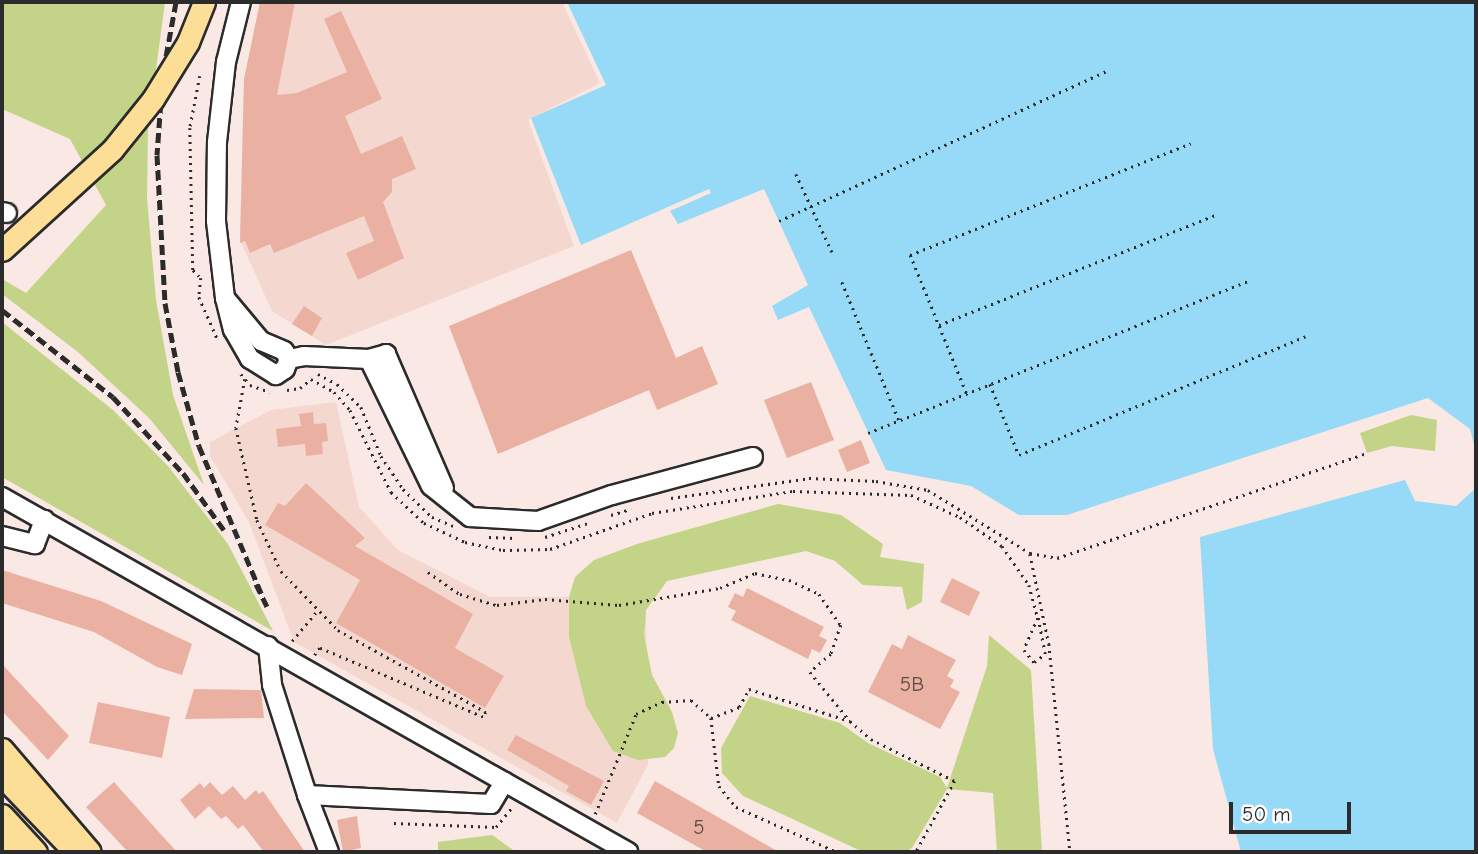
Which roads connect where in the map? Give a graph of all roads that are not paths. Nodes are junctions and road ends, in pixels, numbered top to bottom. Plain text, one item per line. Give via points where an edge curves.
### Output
1 (204, 2) edge
2 (242, 2) edge
3 (2, 250) edge
4 (225, 298) junction
5 (296, 357) junction
6 (752, 457) dead end
7 (2, 498) edge
8 (44, 520) junction
9 (2, 536) edge
10 (268, 646) junction
11 (2, 749) edge
12 (2, 776) edge
13 (504, 782) junction
14 (307, 795) junction
15 (2, 815) edge
16 (2, 840) edge
17 (13, 852) edge
18 (36, 852) edge
19 (74, 852) edge
20 (90, 852) edge
21 (329, 852) edge
22 (628, 852) edge

1 - 3 main road, bridge via 188,42 153,99 112,150
2 - 4 street via 226,62 217,142 216,221
4 - 5 street via 261,341
4 - 5 street via 244,365 276,375
5 - 6 street via 369,359 431,486 470,517 538,521 612,495
7 - 8 street
8 - 9 street via 35,544
8 - 10 street
10 - 13 street
10 - 14 street via 272,685
11 - 20 main road
12 - 19 main road
13 - 14 street via 491,804
13 - 22 street
14 - 21 street
15 - 18 main road
16 - 17 main road

